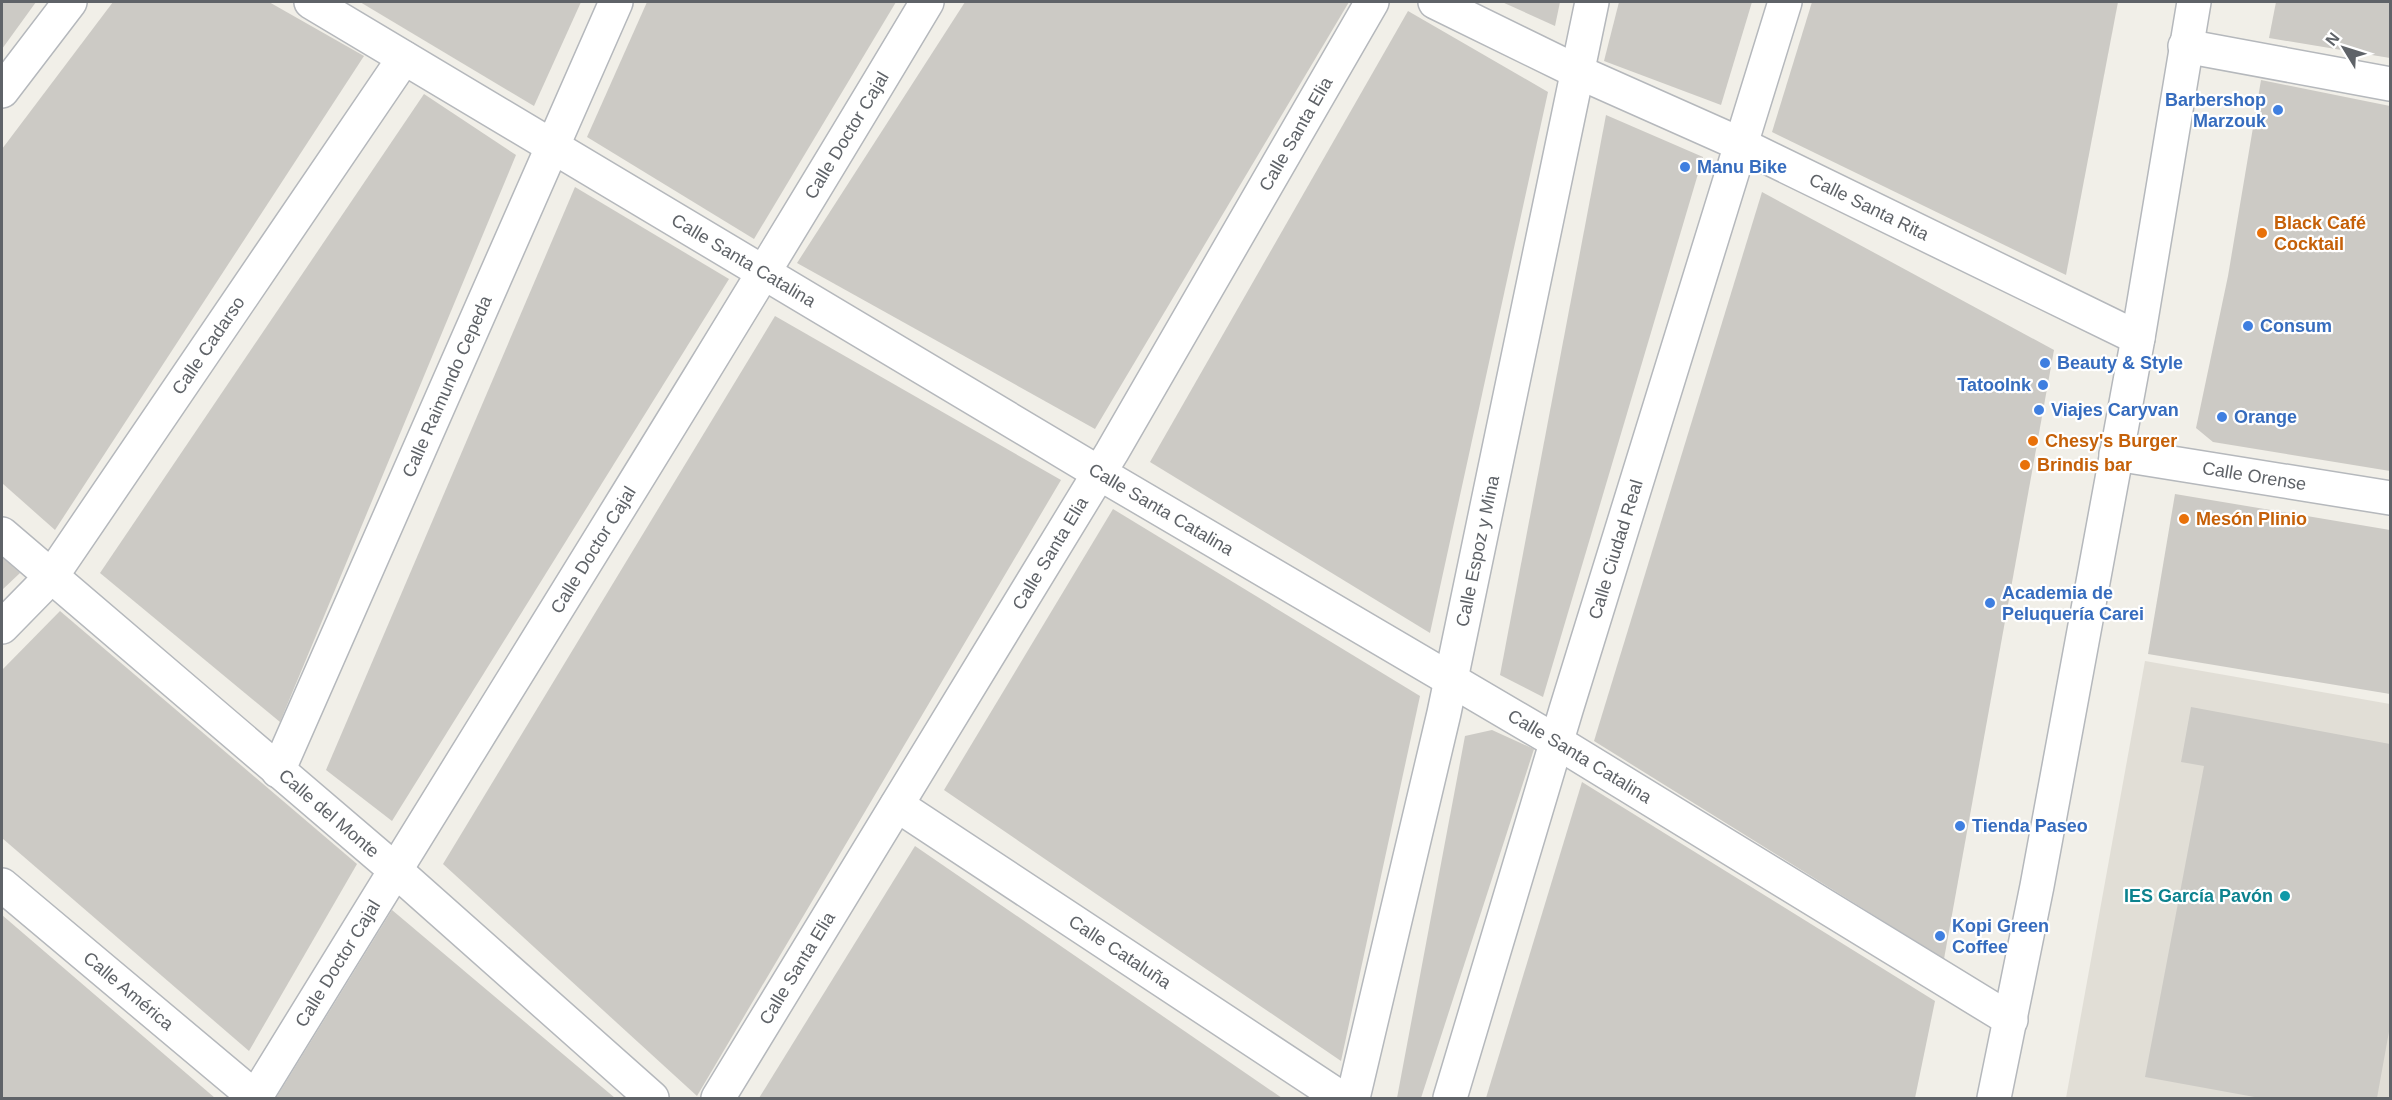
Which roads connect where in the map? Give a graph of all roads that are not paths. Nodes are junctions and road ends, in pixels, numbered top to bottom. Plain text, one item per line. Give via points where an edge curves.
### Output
1 (69, 2) edge
2 (311, 2) edge
3 (616, 2) edge
4 (927, 2) edge
5 (1372, 2) edge
6 (1435, 2) edge
7 (1592, 2) edge
8 (1785, 2) edge
9 (2194, 2) edge
10 (2185, 46) junction
11 (404, 58) junction
12 (1576, 71) junction
13 (2391, 84) edge
14 (2, 91) edge
15 (1740, 144) junction
16 (553, 147) junction
17 (764, 274) junction
18 (2138, 338) junction
19 (2116, 454) junction
20 (1099, 473) junction
21 (2391, 498) edge
22 (2, 534) edge
23 (51, 577) junction
24 (2, 627) edge
25 (1450, 681) junction
26 (1557, 742) junction
27 (278, 771) junction
28 (897, 805) junction
29 (394, 869) junction
30 (2, 885) edge
31 (2011, 1020) junction
32 (256, 1098) edge
33 (652, 1098) edge
34 (718, 1098) edge
35 (1341, 1098) edge
36 (1353, 1098) edge
37 (1450, 1098) edge
38 (1994, 1098) edge

1 - 14 street
2 - 11 street, Calle Santa Catalina
3 - 16 street, Calle Raimundo Cepeda
4 - 17 street, Calle Doctor Cajal
5 - 20 street, Calle Santa Elia
6 - 12 street, Calle Santa Rita
7 - 12 street, Calle Espoz y Mina
8 - 15 street, Calle Ciudad Real
9 - 10 street
10 - 13 street
10 - 18 street
11 - 16 street, Calle Santa Catalina
11 - 23 street, Calle Cadarso
12 - 15 street, Calle Santa Rita
12 - 25 street, Calle Espoz y Mina
15 - 18 street, Calle Santa Rita
15 - 26 street, Calle Ciudad Real
16 - 17 street, Calle Santa Catalina
16 - 27 street, Calle Raimundo Cepeda
17 - 20 street, Calle Santa Catalina
17 - 29 street, Calle Doctor Cajal
18 - 19 street
19 - 21 street, Calle Orense
19 - 31 street
20 - 25 street, Calle Santa Catalina
20 - 28 street, Calle Santa Elia
22 - 23 street, Calle del Monte
23 - 24 street, Calle Cadarso
23 - 27 street, Calle del Monte
25 - 26 street, Calle Santa Catalina
25 - 36 street, Calle Espoz y Mina
26 - 31 street, Calle Santa Catalina
26 - 37 street, Calle Ciudad Real
27 - 29 street, Calle del Monte
28 - 34 street, Calle Santa Elia
28 - 35 street, Calle Cataluña
29 - 32 street, Calle Doctor Cajal
29 - 33 street, Calle del Monte
30 - 32 street, Calle América
31 - 38 street

